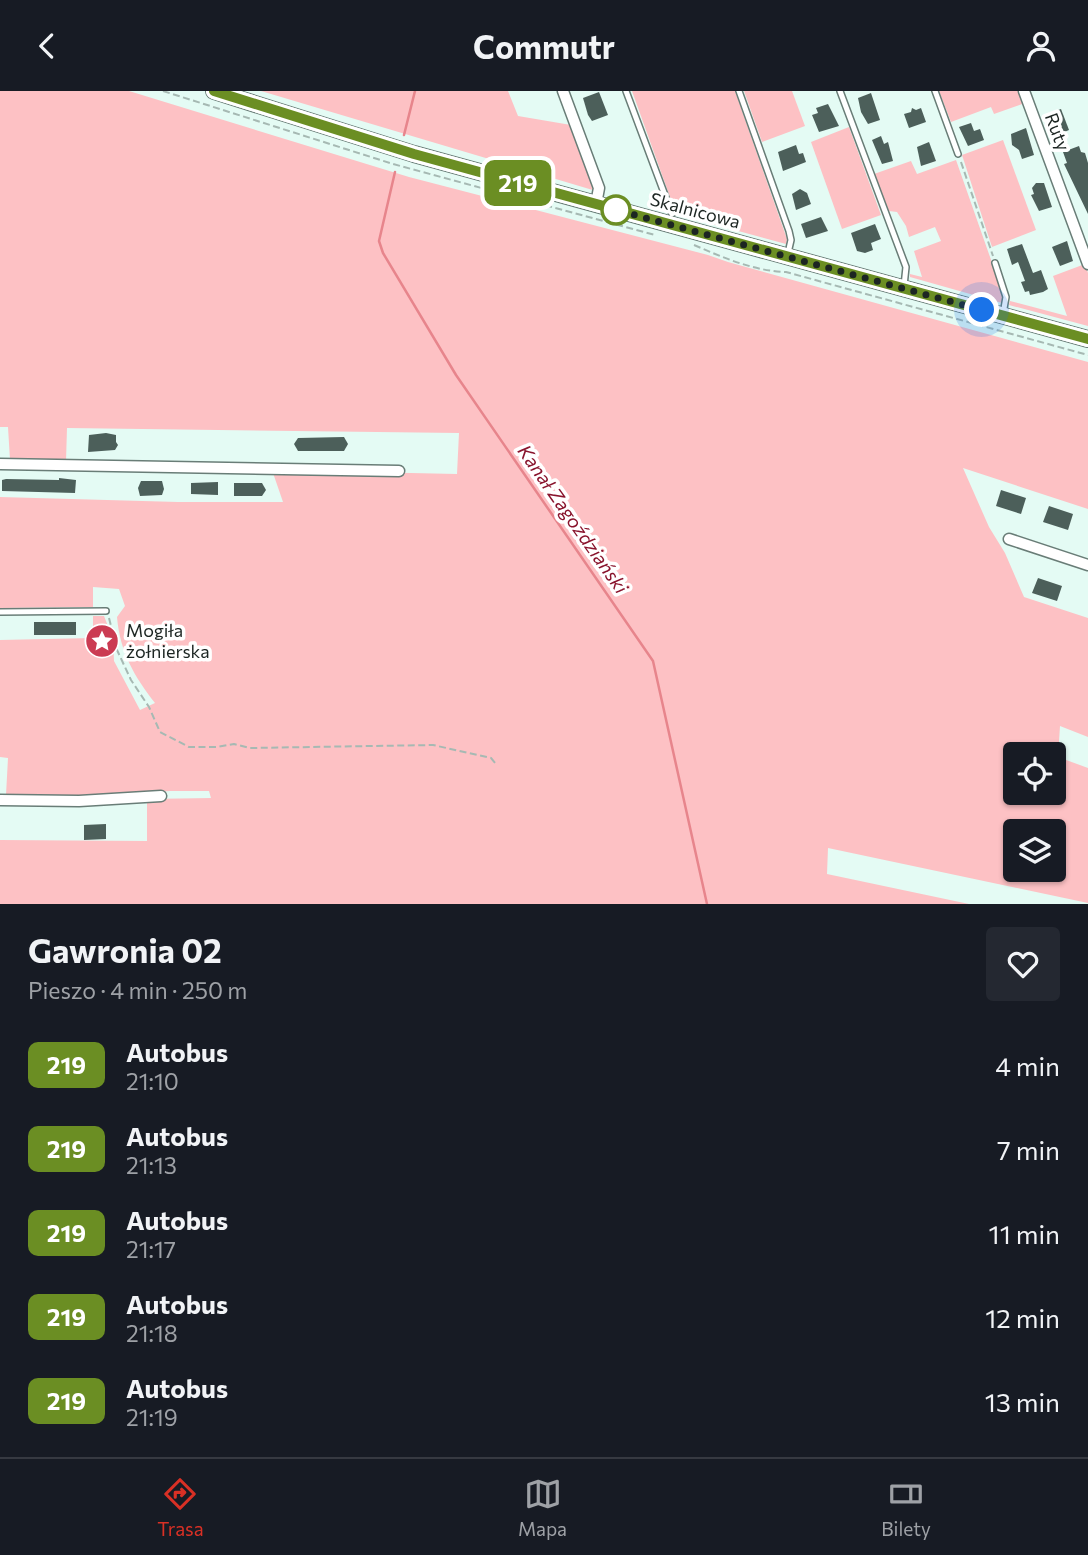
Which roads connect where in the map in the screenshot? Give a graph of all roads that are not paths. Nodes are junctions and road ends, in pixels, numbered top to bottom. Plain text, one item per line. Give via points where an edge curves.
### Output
1 (214, 91) edge
2 (563, 91) edge
3 (626, 91) edge
4 (739, 91) edge
5 (840, 91) edge
6 (935, 91) edge
7 (1024, 91) edge
8 (958, 154) road end
9 (596, 204) junction
10 (672, 214) dead end
11 (787, 256) junction
12 (995, 263) road end
13 (1088, 264) edge
14 (904, 289) junction
15 (1002, 316) junction
16 (1088, 339) edge
17 (0, 464) edge
18 (399, 471) dead end
19 (1009, 539) dead end
20 (1088, 565) edge
21 (106, 611) road end
22 (0, 612) edge
23 (161, 796) dead end
24 (0, 800) edge

1 - 9 street, Skalnicowa
2 - 9 street via 598,188
3 - 10 lane
4 - 11 lane via 789,231
5 - 14 lane via 906,267
6 - 8 lane
7 - 13 street, Ruty
9 - 11 street, Skalnicowa
11 - 14 street, Skalnicowa
12 - 15 lane via 1006,297
14 - 15 street, Skalnicowa
15 - 16 street, Skalnicowa
17 - 18 street
19 - 20 street
21 - 22 lane
23 - 24 street

